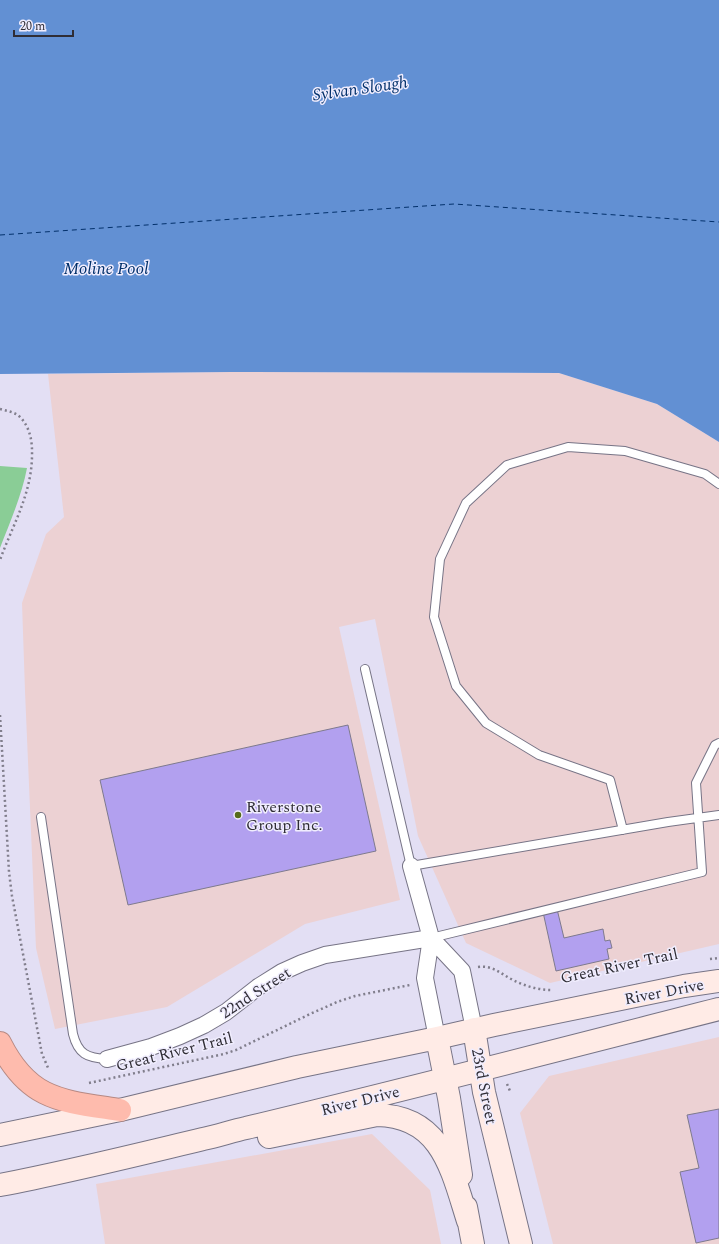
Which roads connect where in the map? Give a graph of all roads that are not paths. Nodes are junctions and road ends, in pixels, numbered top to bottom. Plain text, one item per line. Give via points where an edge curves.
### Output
1 (719, 484) edge
2 (365, 669) dead end
3 (719, 743) edge
4 (719, 815) edge
5 (41, 817) dead end
6 (698, 818) junction
7 (623, 830) junction
8 (411, 866) junction
9 (431, 938) junction
10 (719, 981) edge
11 (719, 1008) edge
12 (474, 1029) junction
13 (437, 1038) junction
14 (0, 1044) edge
15 (107, 1060) joint
16 (480, 1069) junction
17 (445, 1079) junction
18 (120, 1110) junction
19 (0, 1135) edge
20 (169, 1147) junction
21 (0, 1184) edge
22 (468, 1222) junction
23 (473, 1244) edge
24 (521, 1244) edge

1 - 7 lane via 705,474 625,451 568,447 507,465 466,503 440,560 434,617 456,686 486,723 539,754 610,780
2 - 8 lane
3 - 6 lane via 715,745 696,783
4 - 6 lane
5 - 15 lane via 73,1034 76,1045 85,1055
6 - 7 lane
6 - 9 lane via 702,872
7 - 8 lane
8 - 9 street
9 - 12 street, 23rd Street via 462,971
9 - 13 street via 425,978
9 - 15 street, 22nd Street via 325,955 302,963 258,987 226,1012 204,1025 151,1047
10 - 12 main road, River Drive
11 - 16 main road, River Drive
12 - 13 main road, River Drive
12 - 16 main road, 23rd Street
13 - 17 main road
13 - 18 main road, River Drive via 297,1067
14 - 18 highway via 18,1073 36,1089 68,1102
16 - 17 main road, River Drive
16 - 24 main road, 23rd Street
17 - 20 main road, River Drive
17 - 22 main road
18 - 19 main road, River Drive
20 - 21 main road, River Drive
20 - 22 main road via 254,1140 378,1115 394,1116 422,1127 436,1141 451,1167
22 - 23 main road

